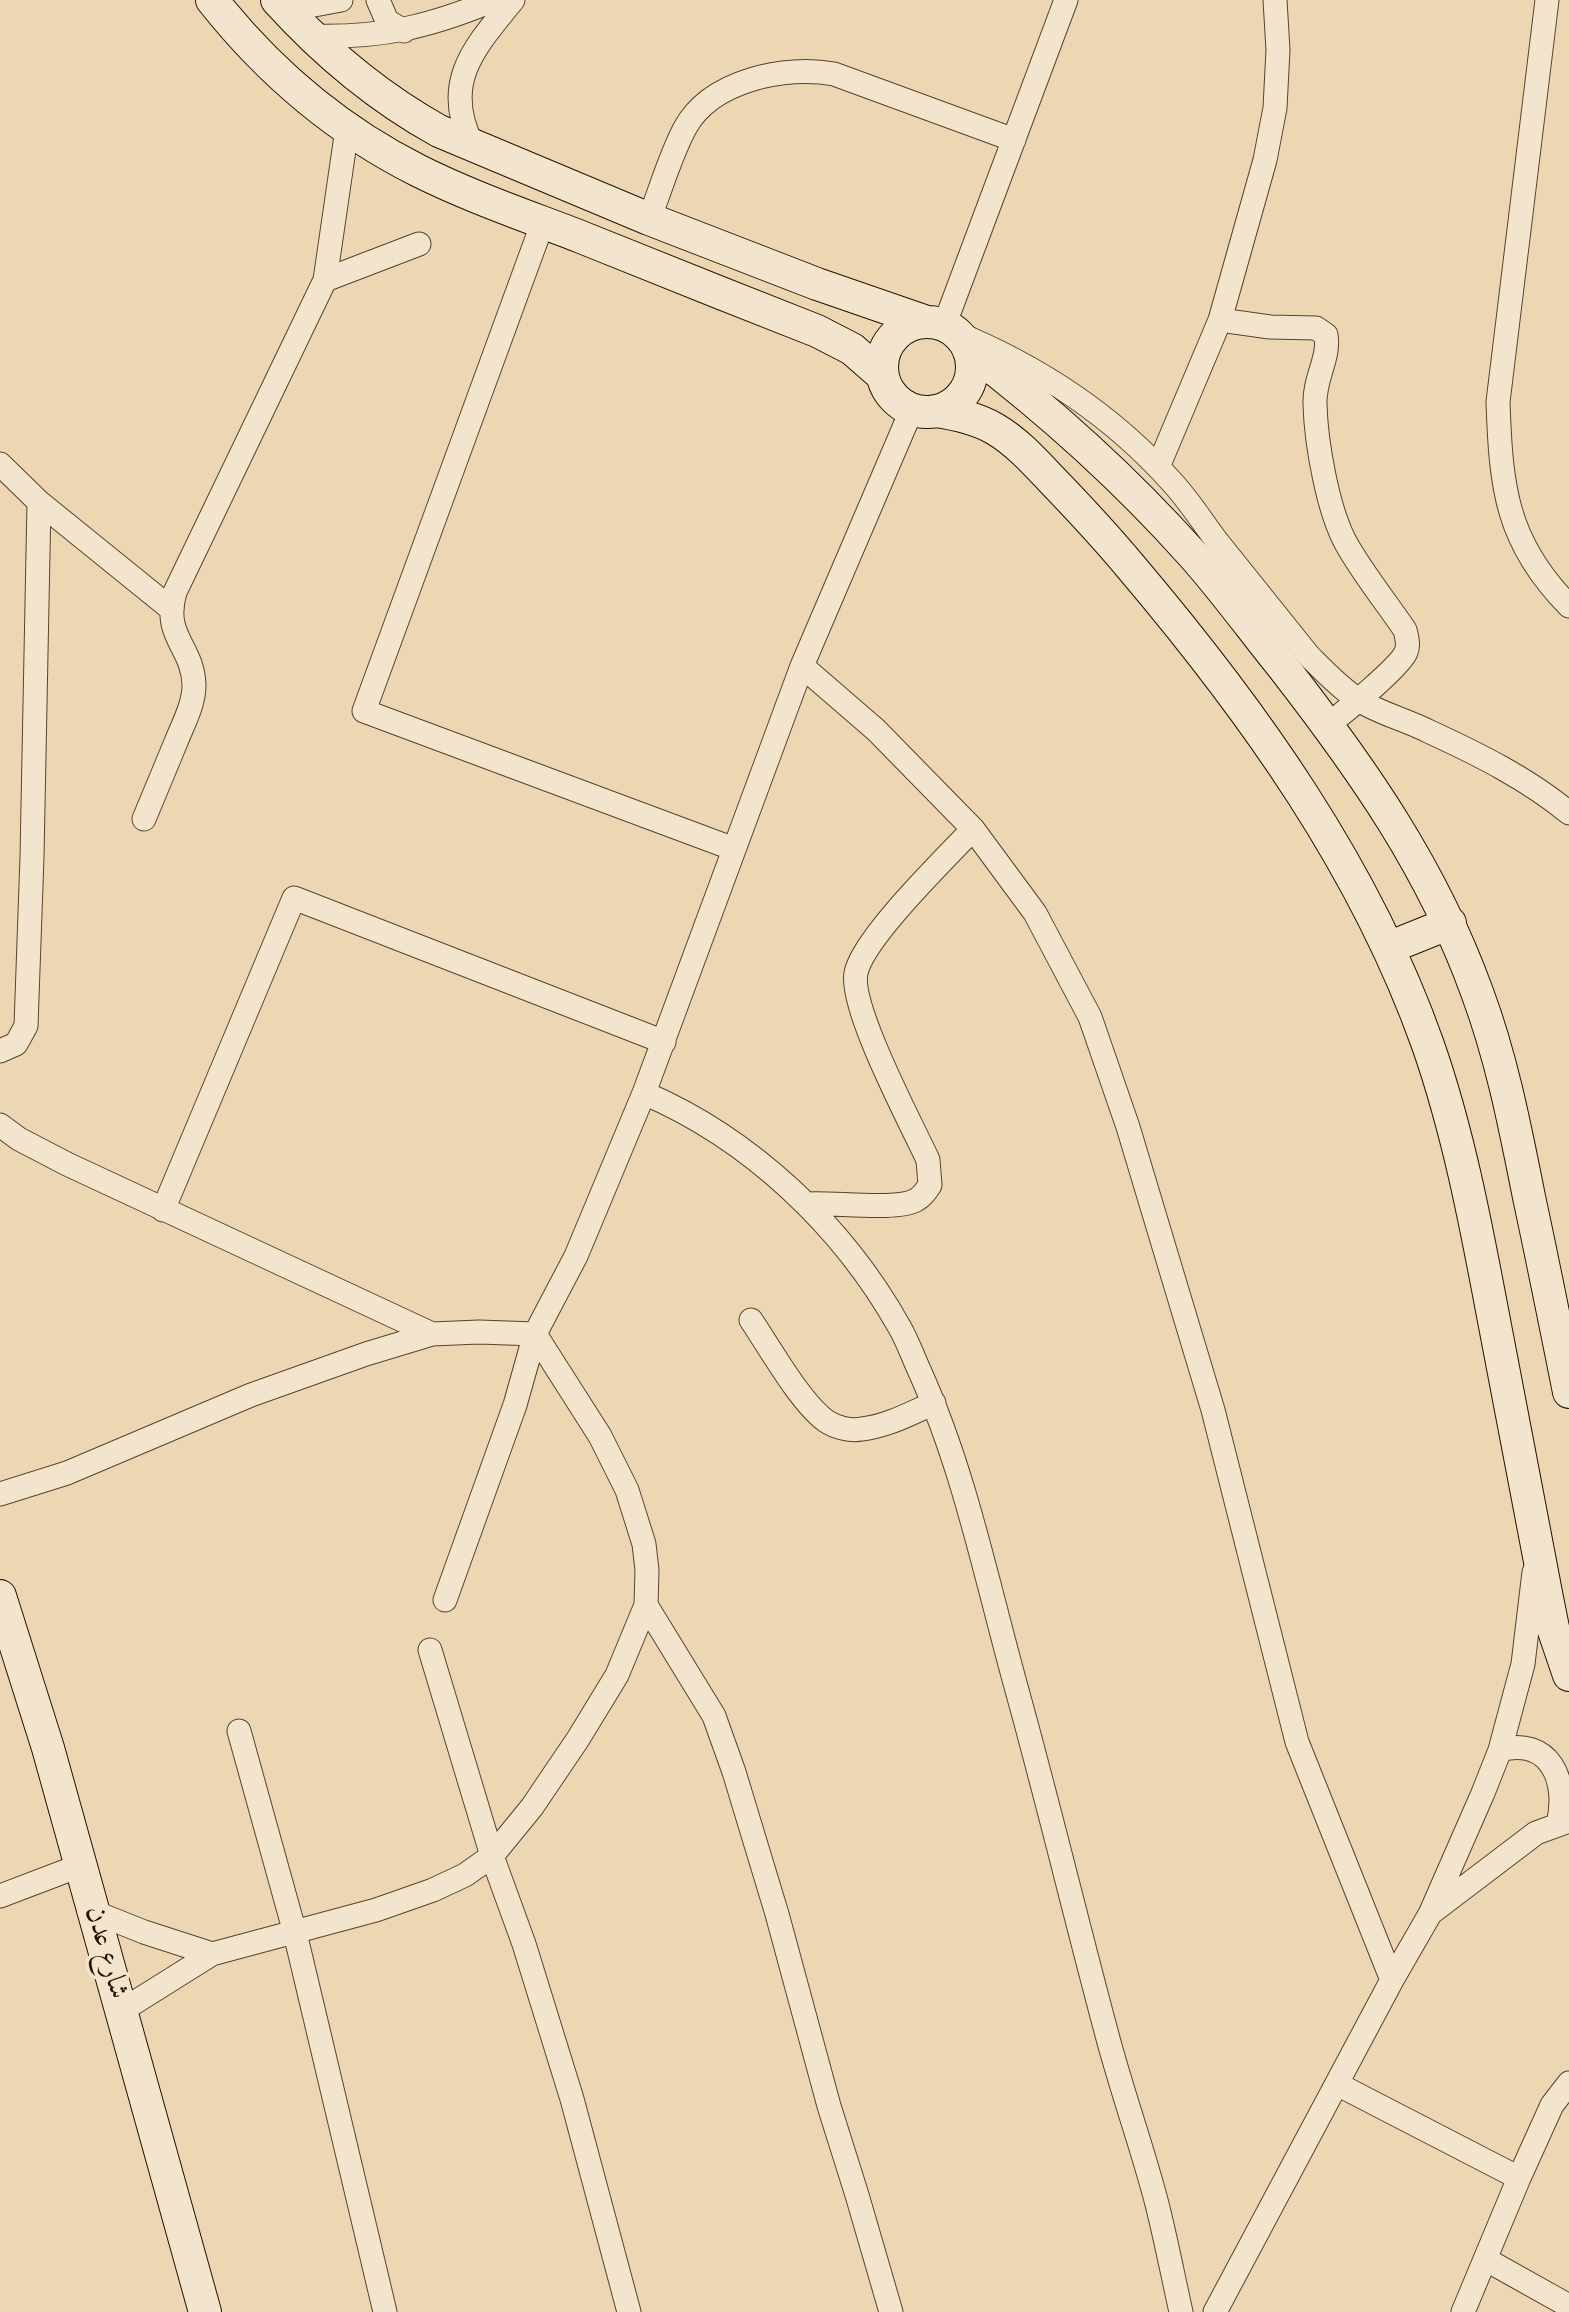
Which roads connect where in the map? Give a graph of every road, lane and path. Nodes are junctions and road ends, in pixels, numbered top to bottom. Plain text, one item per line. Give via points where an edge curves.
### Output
1 (212, 0) edge
2 (341, 0) edge
3 (378, 0) edge
4 (494, 0) edge
5 (513, 0) edge
6 (1066, 0) edge
7 (1275, 0) edge
8 (1547, 0) edge
9 (280, 4) edge
10 (404, 31) junction
11 (311, 36) junction
12 (347, 129) junction
13 (1014, 140) junction
14 (472, 144) junction
15 (649, 219) junction
16 (543, 222) junction
17 (419, 244) dead end
18 (325, 280) junction
19 (1220, 320) junction
20 (949, 332) junction
21 (883, 376) junction
22 (923, 410) junction
23 (0, 464) edge
24 (1157, 467) junction
25 (39, 502) junction
26 (1569, 606) edge
27 (170, 608) junction
28 (802, 667) junction
29 (1358, 700) junction
30 (1328, 725) junction
31 (1569, 813) edge
32 (144, 818) dead end
33 (973, 829) junction
34 (734, 849) junction
35 (1450, 923) junction
36 (1388, 948) junction
37 (664, 1042) junction
38 (0, 1051) edge
39 (644, 1093) junction
40 (0, 1125) edge
41 (807, 1204) junction
42 (163, 1210) junction
43 (751, 1320) dead end
44 (432, 1334) junction
45 (535, 1334) junction
46 (1569, 1392) edge
47 (934, 1404) junction
48 (0, 1494) edge
49 (1535, 1538) junction
50 (0, 1596) edge
51 (445, 1600) dead end
52 (646, 1605) junction
53 (430, 1650) dead end
54 (1569, 1675) edge
55 (239, 1731) dead end
56 (1500, 1750) junction
57 (1563, 1822) edge
58 (492, 1856) junction
59 (79, 1866) junction
60 (0, 1896) edge
61 (94, 1912) junction
62 (1430, 1914) junction
63 (295, 1933) junction
64 (212, 1954) junction
65 (1392, 1980) junction
66 (121, 2011) junction
67 (1569, 2083) edge
68 (1337, 2084) junction
69 (1519, 2178) junction
70 (1485, 2259) junction
71 (1569, 2306) edge
72 (205, 2312) edge
73 (385, 2312) edge
74 (628, 2312) edge
75 (891, 2312) edge
76 (1181, 2312) edge
77 (1215, 2312) edge
78 (1463, 2312) edge

1 - 12 street via 268,65
2 - 9 street
3 - 10 street via 387,21
4 - 10 street
5 - 14 street via 470,56 461,81 460,114
6 - 13 street
7 - 19 street via 1275,108
8 - 26 street via 1498,402 1500,451 1511,514 1535,568
9 - 11 street
10 - 11 street
11 - 14 street via 374,92 428,125
12 - 16 street via 418,171
12 - 18 street
13 - 15 street via 835,74 812,69 788,71 733,86 695,114 685,127
13 - 20 street
14 - 15 street
15 - 20 street
16 - 21 street via 817,331 852,349
16 - 34 street via 365,711
17 - 18 street
18 - 27 street
19 - 24 street
19 - 29 street via 1316,328 1326,335 1327,354 1315,387 1315,406 1336,520 1347,545 1405,630 1408,643 1404,657
20 - 21 street via 905,328 889,344
20 - 22 street via 972,372 964,393 946,408
20 - 24 street via 987,345 1049,379 1106,419
20 - 30 street via 1088,447 1161,520 1228,596
21 - 22 street via 893,396
22 - 28 street
22 - 36 street via 974,419 1016,444 1137,574 1256,727 1339,854
23 - 25 street
24 - 29 street via 1309,656
25 - 27 street
25 - 38 street via 26,1026 16,1044
27 - 32 street via 194,691
28 - 33 street via 876,730
28 - 34 street
29 - 30 street
29 - 31 street via 1485,759 1548,795
30 - 35 street via 1371,783
33 - 41 street via 886,923 865,951 856,973 860,1008 929,1160 930,1185 913,1202 894,1205
33 - 65 street via 1035,913 1090,1017 1213,1410 1297,1742
34 - 37 street
35 - 36 street
35 - 46 street via 1482,1005 1509,1097
36 - 49 street via 1428,1046 1463,1162
37 - 39 street
37 - 42 street via 294,898
39 - 41 street via 724,1136
39 - 45 street via 576,1256
40 - 42 street via 19,1139
41 - 47 street via 858,1262 900,1329
42 - 44 street
43 - 47 street via 807,1402 827,1422 861,1430
44 - 45 street
44 - 48 street via 251,1395 67,1473
45 - 51 street via 515,1405
45 - 52 street via 600,1436 627,1490 645,1544
47 - 76 street via 972,1513 1107,2034 1157,2206
49 - 54 street via 1553,1628
49 - 56 street via 1526,1643
50 - 59 street, شارع عدن
52 - 58 street via 617,1675 578,1739
52 - 75 street via 714,1716 734,1772
53 - 58 street
55 - 63 street
56 - 57 street via 1522,1746 1553,1761 1567,1791
56 - 62 street
57 - 62 street via 1536,1833
58 - 63 street via 433,1890
58 - 74 street via 572,2099
59 - 60 street
59 - 61 street, شارع عدن
61 - 64 street
61 - 66 street, شارع عدن
62 - 65 street
63 - 64 street
63 - 73 street
64 - 66 street
65 - 68 street
66 - 72 street, شارع عدن
67 - 69 street via 1552,2105
68 - 69 street
68 - 77 street
69 - 70 street
70 - 71 street
70 - 78 street

